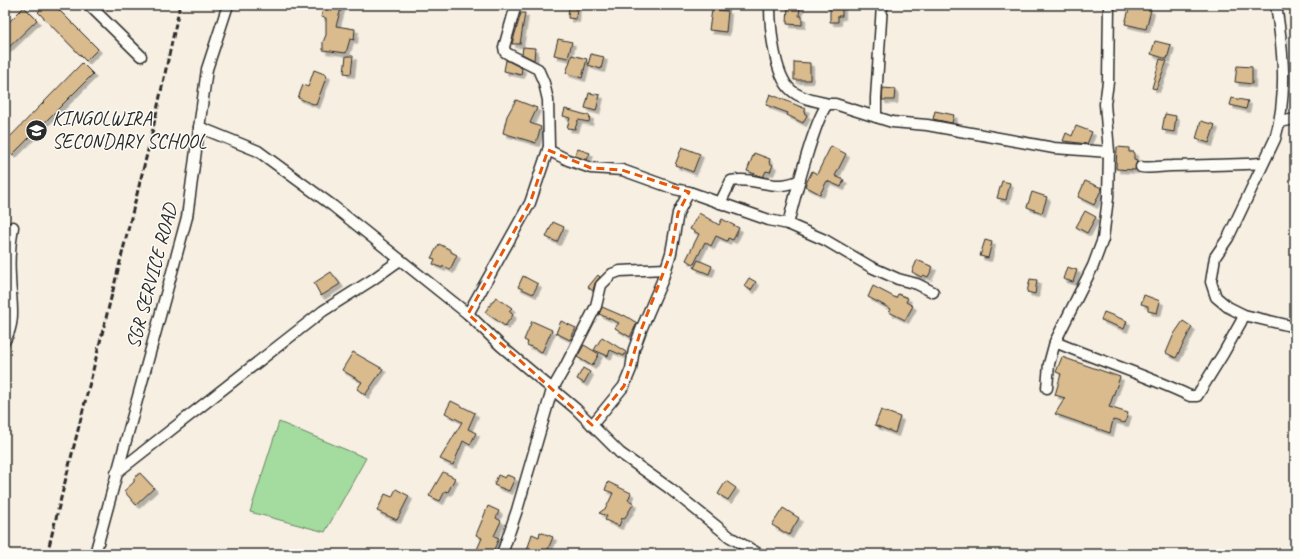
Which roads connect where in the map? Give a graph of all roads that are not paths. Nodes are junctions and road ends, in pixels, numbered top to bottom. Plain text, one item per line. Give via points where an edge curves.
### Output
1 (89, 5) edge
2 (228, 5) edge
3 (516, 5) edge
4 (770, 5) edge
5 (882, 5) edge
6 (1109, 5) edge
7 (1276, 5) edge
8 (141, 56) dead end
9 (828, 104) junction
10 (876, 118) junction
11 (1295, 119) edge
12 (1280, 122) junction
13 (199, 127) junction
14 (548, 150) junction
15 (1109, 152) junction
16 (1263, 163) junction
17 (1141, 167) dead end
18 (800, 180) junction
19 (689, 192) junction
20 (720, 203) junction
21 (788, 224) junction
22 (13, 227) dead end
23 (400, 260) junction
24 (666, 269) junction
25 (933, 292) dead end
26 (468, 314) junction
27 (1244, 315) junction
28 (1295, 327) edge
29 (5, 340) edge
30 (1055, 342) junction
31 (1047, 388) dead end
32 (552, 390) junction
33 (592, 425) junction
34 (116, 473) junction
35 (95, 554) edge
36 (502, 554) edge
37 (759, 554) edge

1 - 8 street
2 - 13 street, SGR SERVICE ROAD via 207,69
3 - 14 street via 504,47 505,52 538,69 548,100
4 - 9 street via 774,45 786,85 799,96
5 - 10 street
6 - 15 street via 1108,82 1105,104
7 - 12 street via 1284,83
9 - 10 street
9 - 18 street via 814,136
10 - 15 street via 1054,148
11 - 12 street
12 - 16 street
13 - 23 street via 258,151 333,206
13 - 34 street, SGR SERVICE ROAD via 187,217
14 - 19 street via 591,168 622,170
14 - 26 street via 530,203
15 - 30 street via 1108,198 1103,238 1093,266
16 - 17 street
16 - 27 street via 1228,238 1215,257 1211,282 1216,297
18 - 20 street via 789,186 750,180 731,181
18 - 21 street
19 - 20 street
19 - 24 street via 678,213
20 - 21 street
21 - 25 street via 825,240 884,273
22 - 29 street via 10,277 12,320
23 - 26 street
23 - 34 street via 323,311
24 - 32 street via 620,271 606,279 601,285 596,306
24 - 33 street via 634,349 631,369 624,386
26 - 32 street
27 - 28 street
27 - 30 street via 1197,396 1190,396 1152,378 1103,362
30 - 31 street via 1049,364
32 - 33 street
32 - 36 street
33 - 37 street via 620,453 669,488 730,538
34 - 35 street, SGR SERVICE ROAD

